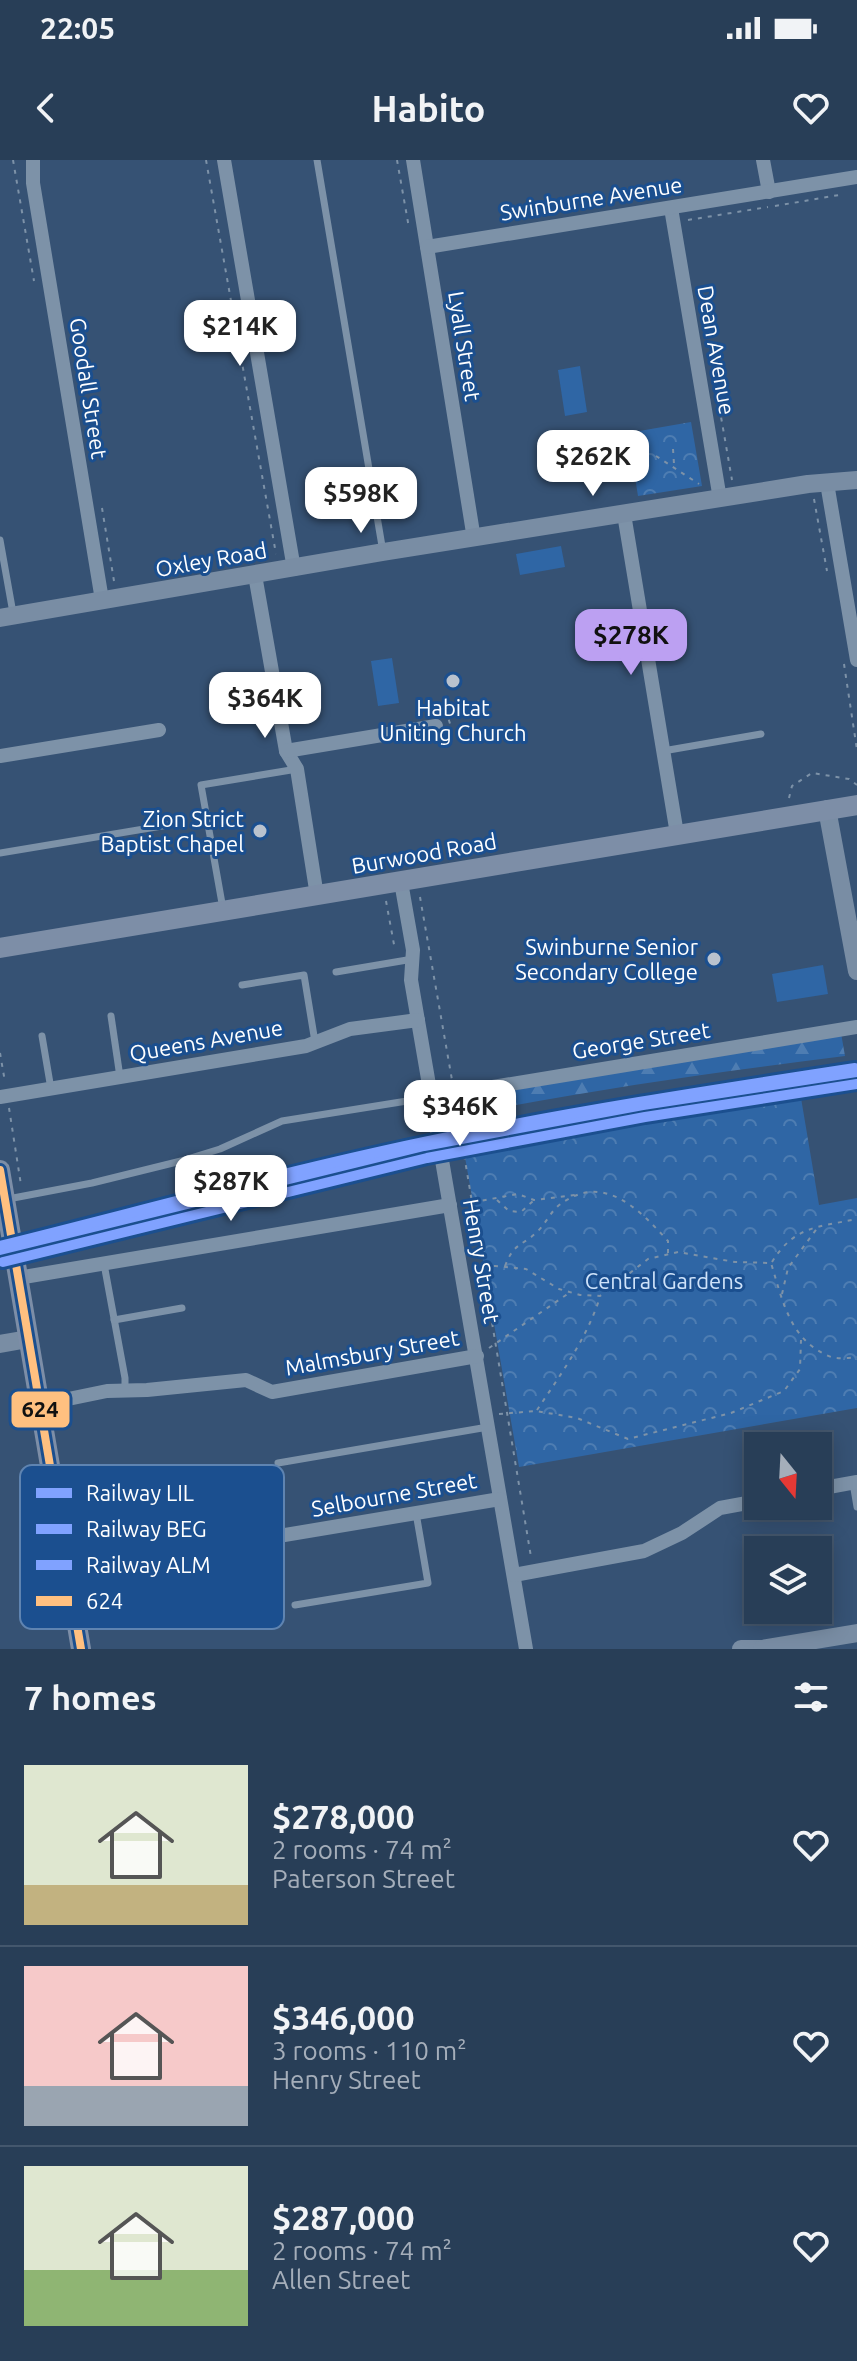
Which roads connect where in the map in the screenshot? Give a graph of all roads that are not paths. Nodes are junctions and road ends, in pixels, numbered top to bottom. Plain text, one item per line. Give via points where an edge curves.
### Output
1 (25, 160) edge
2 (33, 160) edge
3 (224, 160) edge
4 (317, 160) edge
5 (413, 160) edge
6 (763, 160) edge
7 (857, 177) edge
8 (33, 183) junction
9 (769, 192) junction
10 (672, 215) junction
11 (427, 247) junction
12 (857, 480) edge
13 (827, 483) junction
14 (713, 494) junction
15 (624, 514) junction
16 (474, 539) junction
17 (0, 540) edge
18 (383, 552) junction
19 (286, 564) junction
20 (255, 575) junction
21 (102, 600) junction
22 (7, 616) edge
23 (857, 660) edge
24 (442, 724) dead end
25 (159, 730) dead end
26 (761, 734) dead end
27 (286, 751) junction
28 (663, 751) junction
29 (0, 756) edge
30 (297, 769) junction
31 (857, 805) edge
32 (827, 809) junction
33 (168, 825) dead end
34 (677, 834) junction
35 (0, 853) edge
36 (401, 882) junction
37 (850, 895) edge
38 (317, 896) junction
39 (223, 911) junction
40 (0, 948) edge
41 (413, 959) junction
42 (857, 971) edge
43 (336, 972) dead end
44 (242, 985) dead end
45 (111, 1016) dead end
46 (418, 1020) junction
47 (857, 1027) edge
48 (42, 1036) dead end
49 (315, 1042) junction
50 (120, 1077) junction
51 (51, 1089) junction
52 (4, 1097) edge
53 (432, 1097) junction
54 (0, 1170) edge
55 (13, 1198) junction
56 (450, 1205) junction
57 (104, 1264) junction
58 (18, 1278) junction
59 (182, 1308) dead end
60 (114, 1320) junction
61 (28, 1339) junction
62 (0, 1344) edge
63 (477, 1356) junction
64 (125, 1391) junction
65 (39, 1405) junction
66 (488, 1422) junction
67 (278, 1463) dead end
68 (49, 1465) edge
69 (855, 1482) edge
70 (832, 1486) edge
71 (500, 1499) junction
72 (744, 1504) edge
73 (857, 1507) edge
74 (416, 1513) junction
75 (284, 1535) edge
76 (514, 1575) junction
77 (295, 1605) dead end
78 (78, 1629) edge
79 (857, 1633) edge
80 (81, 1649) edge
81 (526, 1649) edge
82 (741, 1649) edge
83 (762, 1649) edge

1 - 8 street, Goodall Street
2 - 8 street, Goodall Street
3 - 19 street
4 - 18 lane
5 - 11 street, Lyall Street
6 - 9 street
7 - 9 street, Swinburne Avenue
8 - 21 street, Goodall Street
9 - 10 street, Swinburne Avenue
10 - 11 street, Swinburne Avenue
10 - 14 street, Dean Avenue
11 - 16 street, Lyall Street
12 - 13 street, Oxley Road
13 - 14 street, Oxley Road
13 - 23 street
14 - 15 street, Oxley Road
15 - 16 street, Oxley Road
15 - 28 street
16 - 18 street, Oxley Road
17 - 22 lane
18 - 19 street, Oxley Road
19 - 20 street, Oxley Road
20 - 21 street, Oxley Road
20 - 27 street
21 - 22 street, Oxley Road
24 - 27 street
25 - 29 street
26 - 28 lane
27 - 30 street
28 - 34 street
30 - 38 street
30 - 39 lane via 201,785
31 - 32 main road, Burwood Road
32 - 34 main road, Burwood Road
32 - 37 street
33 - 35 lane
34 - 36 main road, Burwood Road
36 - 38 main road, Burwood Road
36 - 41 street, Henry Street
37 - 42 street
38 - 39 main road, Burwood Road
39 - 40 main road, Burwood Road
41 - 43 lane
41 - 46 street, Henry Street
44 - 49 lane via 304,975
45 - 50 lane
46 - 49 street, Queens Avenue via 350,1029
46 - 53 street, Henry Street
47 - 53 street, George Street
48 - 51 lane
49 - 50 street, Queens Avenue
50 - 51 street, Queens Avenue
51 - 52 street, Queens Avenue
53 - 55 lane via 282,1121 207,1153
53 - 56 street, Henry Street
54 - 55 main road
55 - 58 main road
56 - 57 street
56 - 63 street, Henry Street
57 - 58 street
57 - 60 lane
58 - 61 main road
59 - 60 lane
60 - 64 lane
61 - 62 street
61 - 65 main road
63 - 64 street, Malmsbury Street via 272,1392 246,1380
63 - 66 street, Henry Street
64 - 65 street, Malmsbury Street
65 - 68 main road
66 - 67 lane
66 - 71 street, Henry Street
69 - 70 street
69 - 73 lane
71 - 74 street, Selbourne Street
71 - 76 street, Henry Street
72 - 76 street via 720,1508 644,1551
74 - 75 street, Selbourne Street
74 - 77 lane via 428,1583
76 - 81 street, Henry Street
78 - 80 main road
79 - 83 street
82 - 83 street

